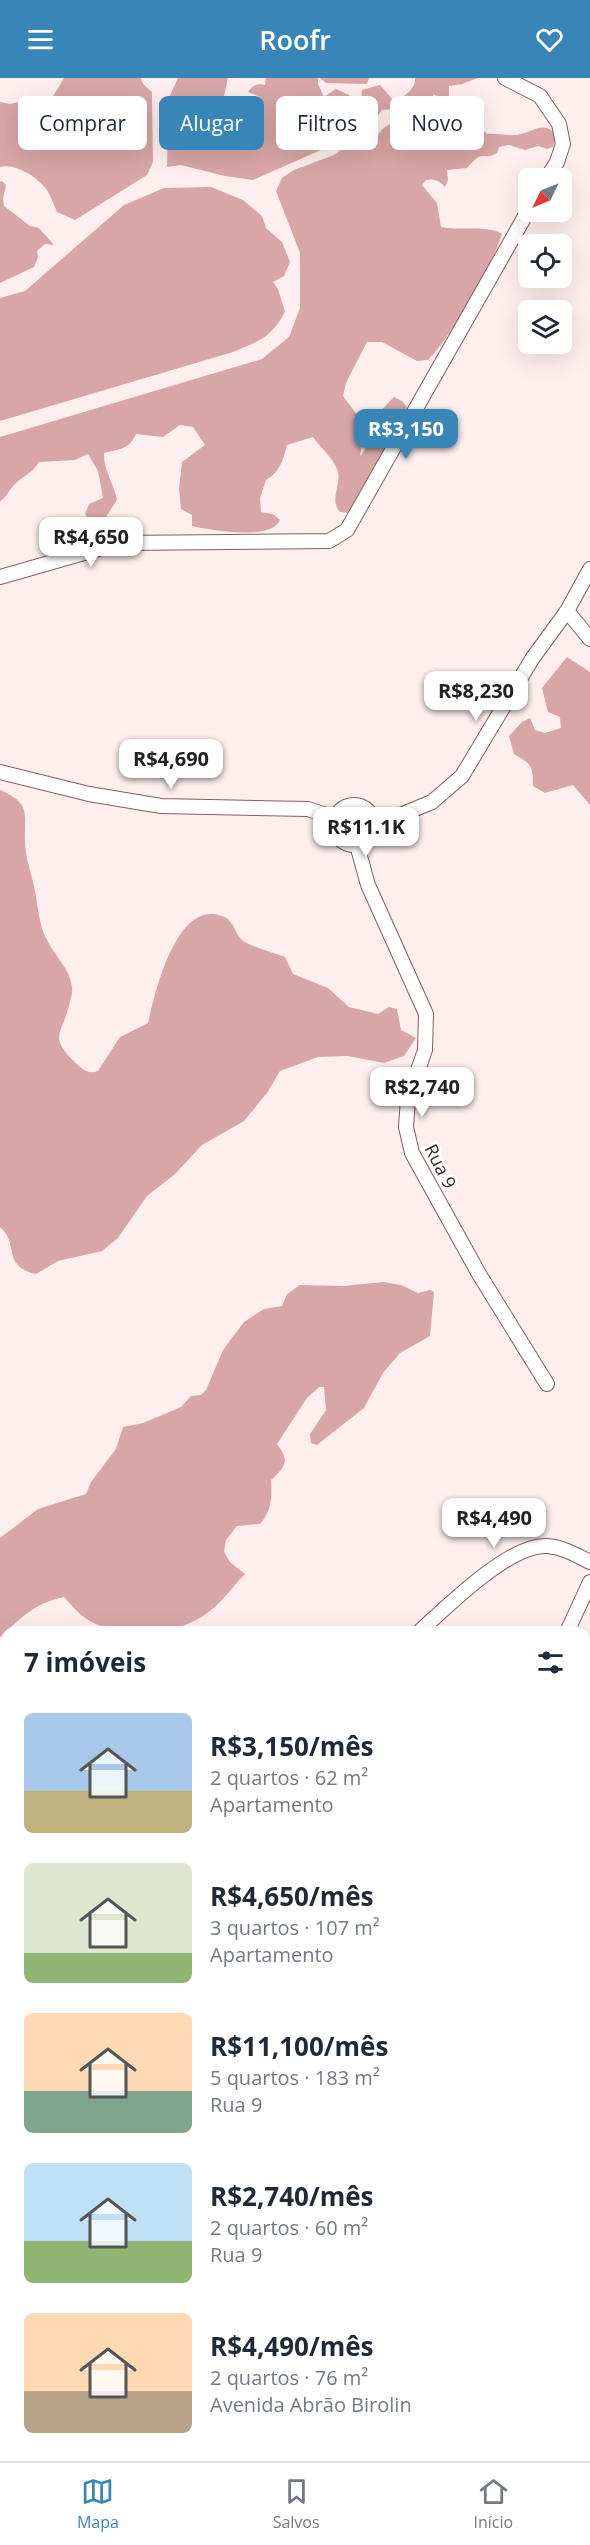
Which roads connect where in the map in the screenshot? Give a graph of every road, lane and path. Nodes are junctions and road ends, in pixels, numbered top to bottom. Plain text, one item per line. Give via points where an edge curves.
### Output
1 (505, 78) edge
2 (553, 168) edge
3 (522, 222) edge
4 (590, 569) edge
5 (0, 577) edge
6 (567, 611) junction
7 (590, 639) edge
8 (0, 772) edge
9 (335, 818) junction
10 (374, 826) junction
11 (357, 845) junction
12 (547, 1384) dead end
13 (590, 1562) edge
14 (590, 1582) edge
15 (425, 1626) edge
16 (570, 1626) edge

1 - 2 street via 540,96 559,124 562,144
3 - 5 street via 347,530 329,541 119,543
4 - 6 street
6 - 7 street
6 - 10 street via 532,659 462,776 432,802
8 - 9 street via 89,794 160,806 308,809
9 - 10 street via 347,806 360,806 370,813
9 - 11 street via 339,838
10 - 11 street via 369,838
11 - 12 street, Rua 9 via 368,885 426,1014 425,1050 408,1099 406,1127 412,1153 479,1275
13 - 15 street via 568,1550 546,1545 526,1550 483,1575
14 - 16 street

